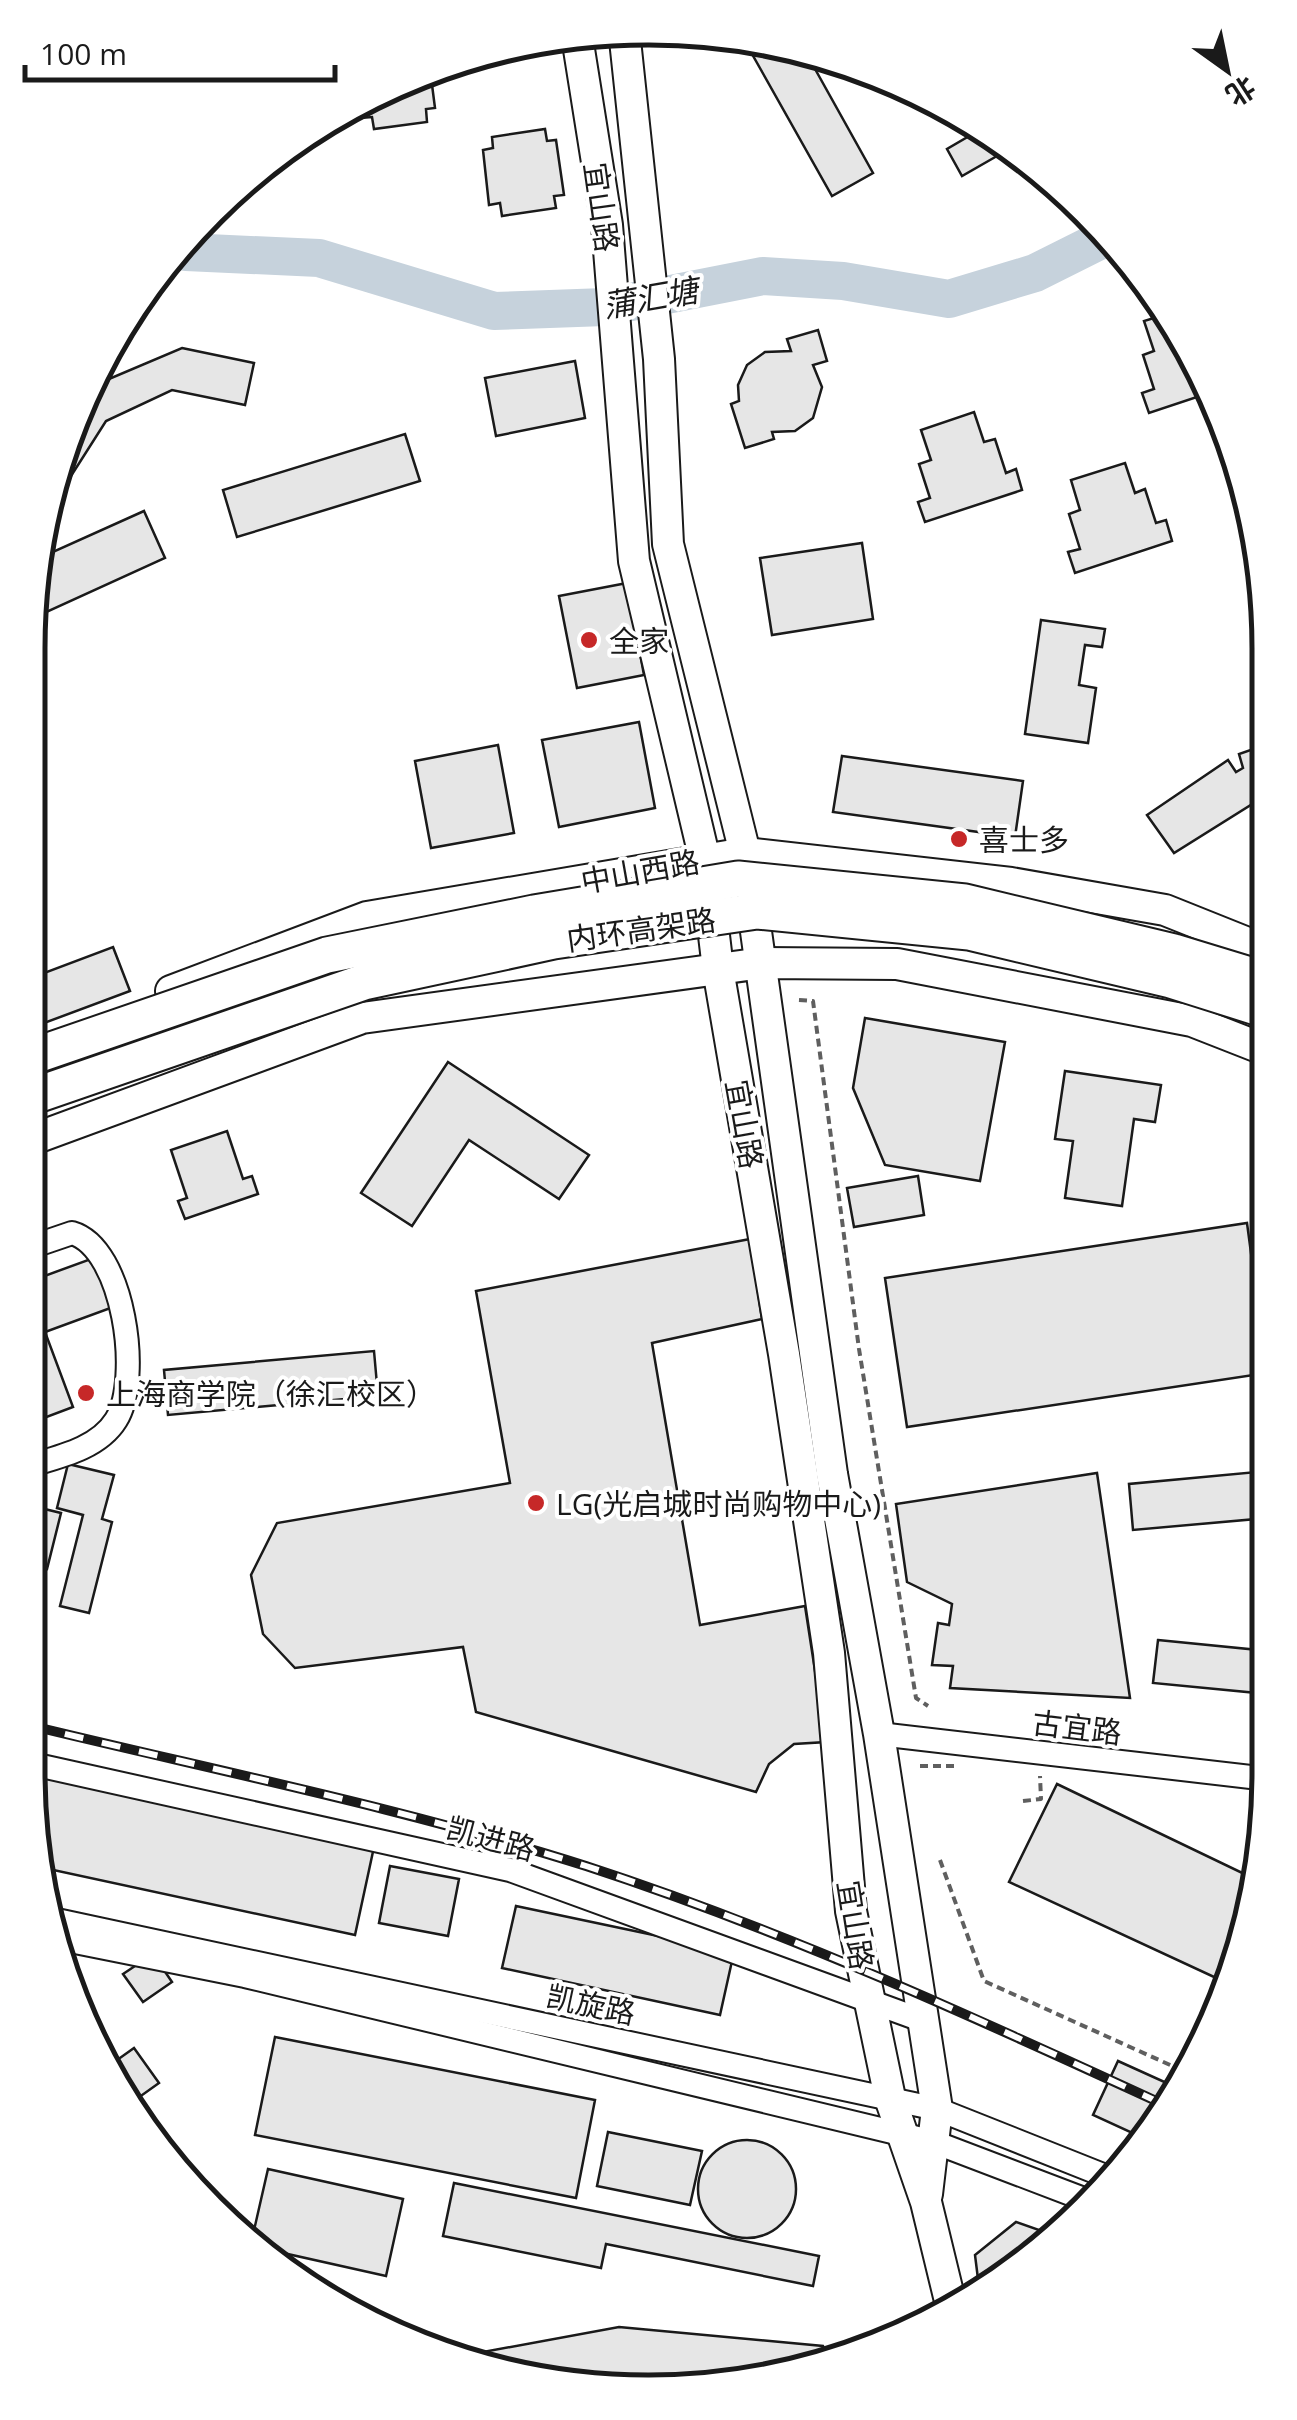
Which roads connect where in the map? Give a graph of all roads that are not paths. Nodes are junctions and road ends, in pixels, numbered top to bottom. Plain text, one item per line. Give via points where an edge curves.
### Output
1 (626, 46) edge
2 (579, 49) edge
3 (745, 853) junction
4 (704, 860) junction
5 (1252, 944) edge
6 (762, 963) junction
7 (718, 969) junction
8 (1252, 976) edge
9 (1252, 1006) edge
10 (45, 1040) edge
11 (1252, 1045) edge
12 (45, 1052) edge
13 (45, 1092) edge
14 (45, 1135) edge
15 (45, 1242) edge
16 (45, 1460) edge
17 (879, 1734) junction
18 (45, 1767) edge
19 (1252, 1777) edge
20 (65, 1922) edge
21 (70, 1941) edge
22 (869, 2002) junction
23 (924, 2021) junction
24 (890, 2098) junction
25 (937, 2108) junction
26 (902, 2134) junction
27 (934, 2142) junction
28 (1098, 2173) edge
29 (1077, 2196) edge
30 (926, 2202) junction
31 (949, 2294) edge

1 - 3 main road, 宜山路 via 659,359 668,544
2 - 4 main road, 宜山路 via 607,225 634,561
3 - 4 main road, 中山西路
3 - 5 main road, 中山西路 via 1011,883 1165,910
3 - 6 main road, 宜山路
4 - 7 main road, 宜山路
4 - 10 main road, 中山西路 via 368,916
6 - 7 main road
6 - 11 main road via 897,964 1192,1021
6 - 17 main road, 宜山路 via 832,1474
7 - 14 main road via 362,1018
7 - 22 main road, 宜山路 via 830,1654 851,1911
8 - 12 highway, 内环高架路, bridge via 965,902 738,879 327,955
9 - 13 highway, 内环高架路, bridge via 969,932 758,912 554,942 364,982
15 - 16 street via 72,1233 100,1249 120,1295 125,1400 98,1440
17 - 19 street, 古宜路
17 - 23 main road, 宜山路
18 - 22 street, 凯进路 via 510,1870
20 - 24 street, 凯旋路
21 - 26 street, 凯旋路 via 245,1976
22 - 23 street, 凯进路
22 - 24 main road, 宜山路
23 - 25 main road, 宜山路
24 - 25 street, 凯旋路
24 - 26 main road, 宜山路
25 - 27 main road, 宜山路
25 - 28 street, 凯旋路
26 - 27 street, 凯旋路
26 - 30 main road, 宜山路
27 - 29 street, 凯旋路
27 - 30 main road, 宜山路
30 - 31 main road, 宜山路

